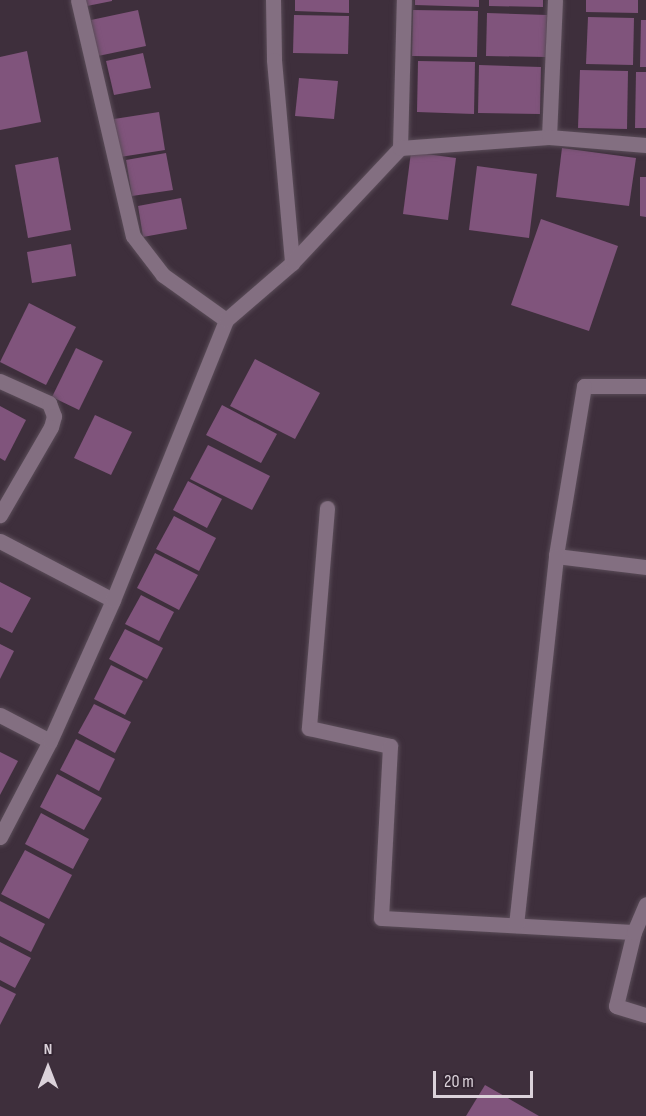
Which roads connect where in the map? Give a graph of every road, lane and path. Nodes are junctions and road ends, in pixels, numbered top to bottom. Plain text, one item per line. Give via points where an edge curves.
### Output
1 (78, 0) edge
2 (273, 0) edge
3 (404, 0) edge
4 (555, 0) edge
5 (549, 137) junction
6 (646, 145) edge
7 (400, 148) junction
8 (292, 263) junction
9 (226, 320) junction
10 (0, 381) edge
11 (646, 386) edge
12 (327, 508) dead end
13 (0, 514) edge
14 (0, 541) edge
15 (556, 556) junction
16 (646, 567) edge
17 (112, 600) junction
18 (0, 715) edge
19 (50, 741) junction
20 (0, 837) edge
21 (646, 904) edge
22 (516, 925) junction
23 (634, 932) junction
24 (646, 1015) edge

1 - 9 street via 133,236 163,275
2 - 8 street via 274,60
3 - 7 street
4 - 5 street
5 - 6 street
5 - 7 street
7 - 8 street
8 - 9 street
9 - 17 street
10 - 13 street via 49,403 54,416
11 - 15 street via 584,386
12 - 22 street via 309,728 390,746 381,918
14 - 17 street
15 - 16 street
15 - 22 street
17 - 19 street
18 - 19 street
19 - 20 street
21 - 23 street
22 - 23 street
23 - 24 street via 616,1006

